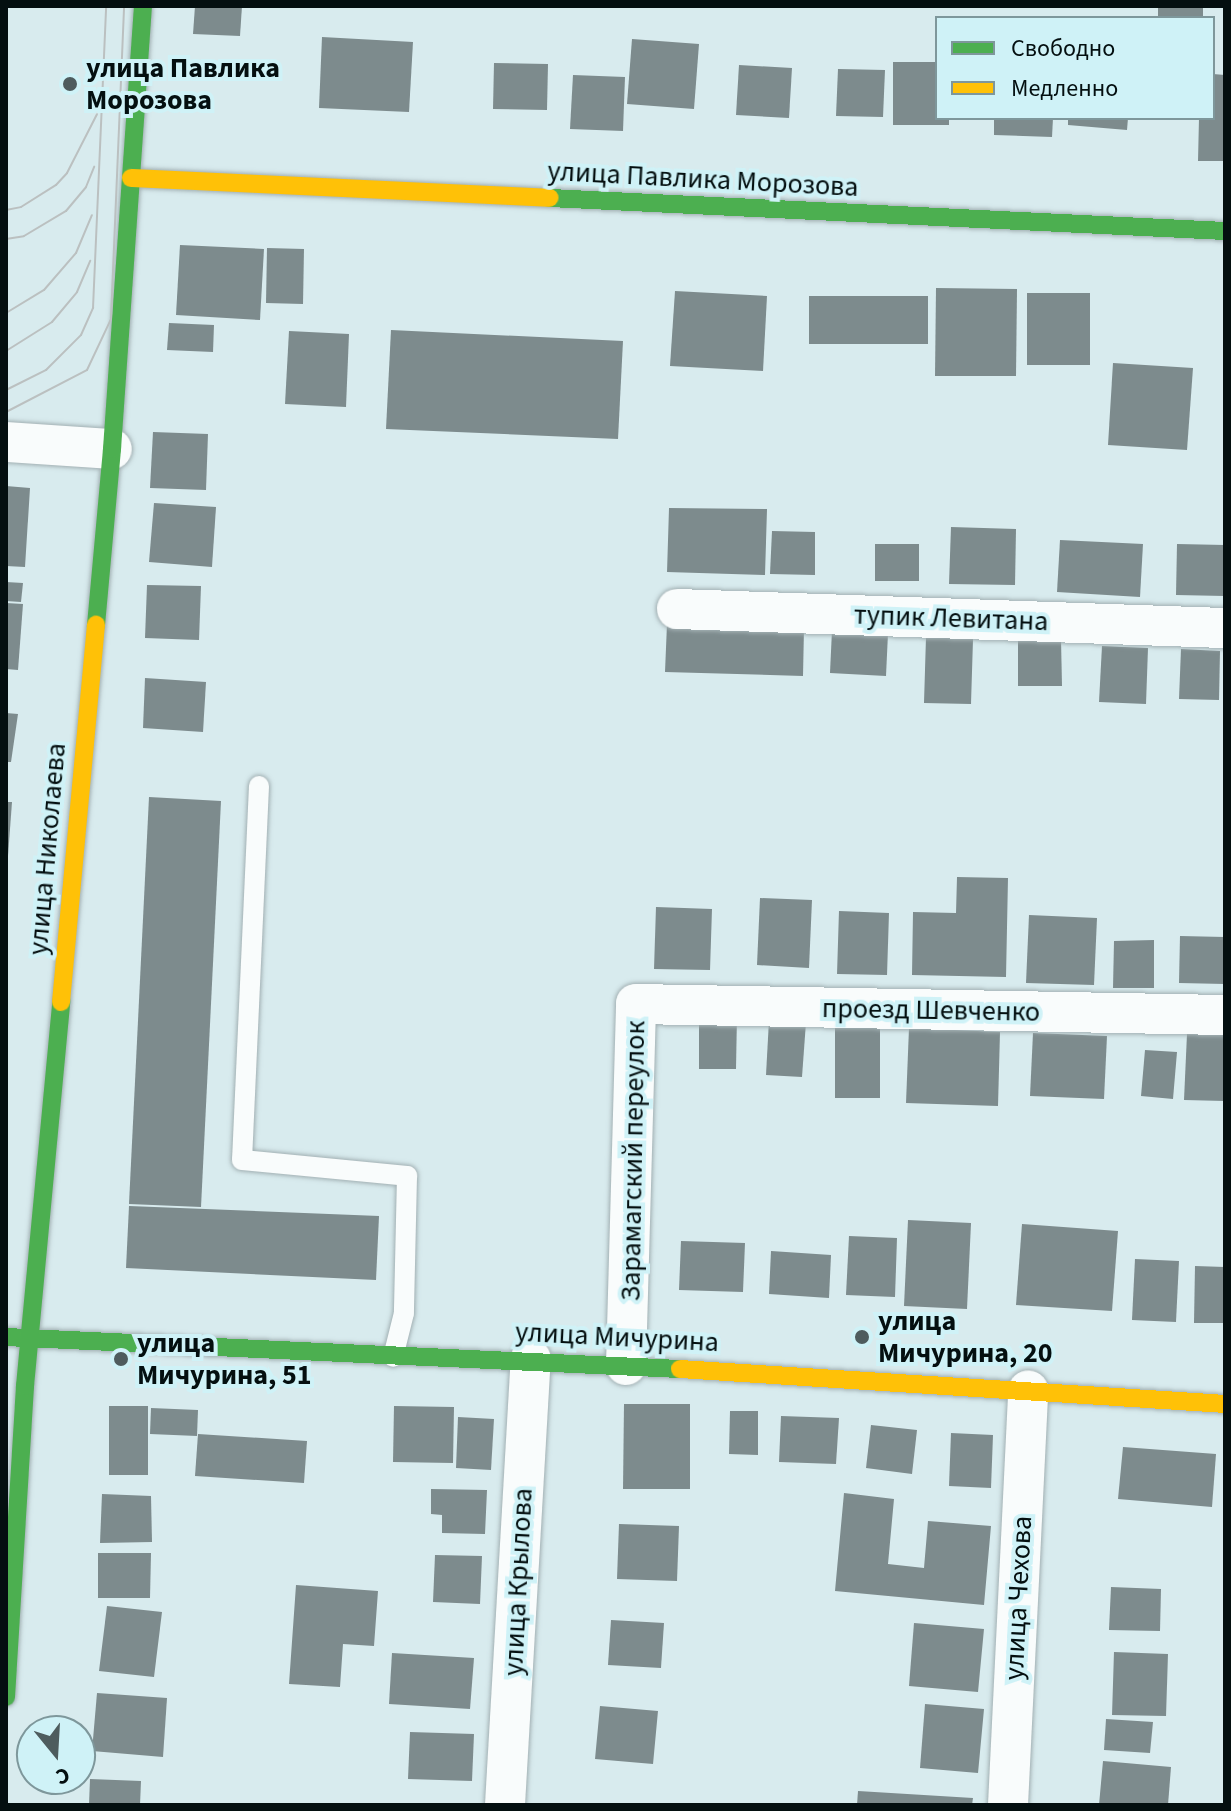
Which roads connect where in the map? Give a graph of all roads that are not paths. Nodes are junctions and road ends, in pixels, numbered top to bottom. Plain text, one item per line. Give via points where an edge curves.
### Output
1 (143, 6) edge
2 (131, 178) junction
3 (1225, 231) edge
4 (6, 442) edge
5 (112, 449) junction
6 (677, 609) dead end
7 (1225, 628) edge
8 (259, 786) dead end
9 (636, 1004) joint
10 (1225, 1015) edge
11 (6, 1337) edge
12 (30, 1339) junction
13 (393, 1357) junction
14 (531, 1359) junction
15 (626, 1365) junction
16 (1028, 1390) junction
17 (1225, 1404) edge
18 (6, 1697) edge
19 (505, 1805) edge
20 (1008, 1805) edge

1 - 2 street, улица Николаева
2 - 3 street, улица Павлика Морозова
2 - 5 street, улица Николаева
4 - 5 street
5 - 12 street, улица Николаева
6 - 7 street, тупик Левитана
8 - 13 lane via 242,1160 407,1176 404,1313
9 - 10 street, проезд Шевченко
9 - 15 street, Зарамагский переулок
11 - 12 street, улица Мичурина
12 - 13 street, улица Мичурина
12 - 18 street, улица Николаева
13 - 14 street, улица Мичурина
14 - 15 street, улица Мичурина
14 - 19 street, улица Крылова
15 - 16 street, улица Мичурина
16 - 17 street, улица Мичурина
16 - 20 street, улица Чехова

